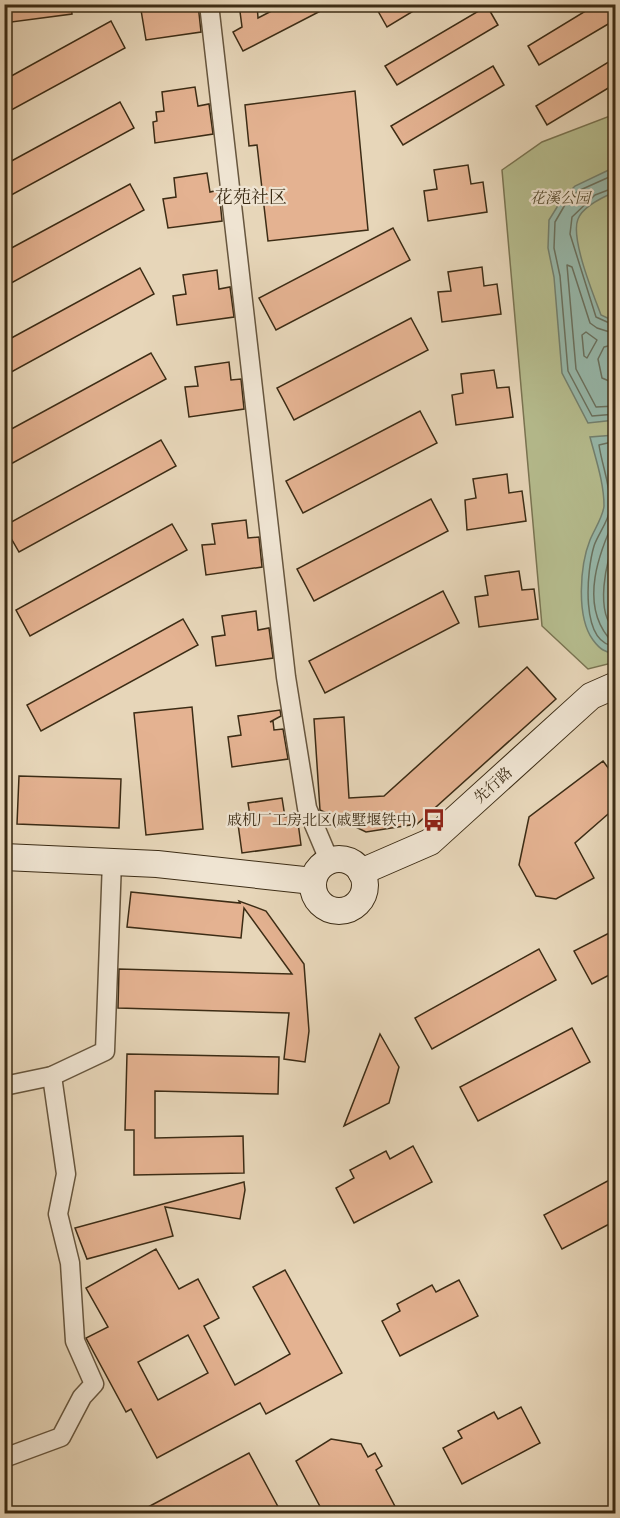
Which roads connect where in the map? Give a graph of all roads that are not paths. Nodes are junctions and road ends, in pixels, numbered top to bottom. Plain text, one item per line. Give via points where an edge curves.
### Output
1 (209, 4) edge
2 (615, 685) edge
3 (4, 856) edge
4 (329, 860) junction
5 (112, 861) junction
6 (361, 872) junction
7 (313, 881) junction
8 (52, 1076) junction
9 (4, 1086) edge
10 (4, 1458) edge

1 - 4 street via 286,677 307,808
2 - 6 street, 先行路 via 591,696 430,842
3 - 5 street
4 - 6 street via 348,860
4 - 7 street
5 - 7 street
5 - 8 street via 105,1051
6 - 7 street via 363,894 357,904 347,909 325,906 317,898
8 - 9 street
8 - 10 street via 66,1174 58,1214 70,1263 75,1341 94,1384 82,1397 61,1437

